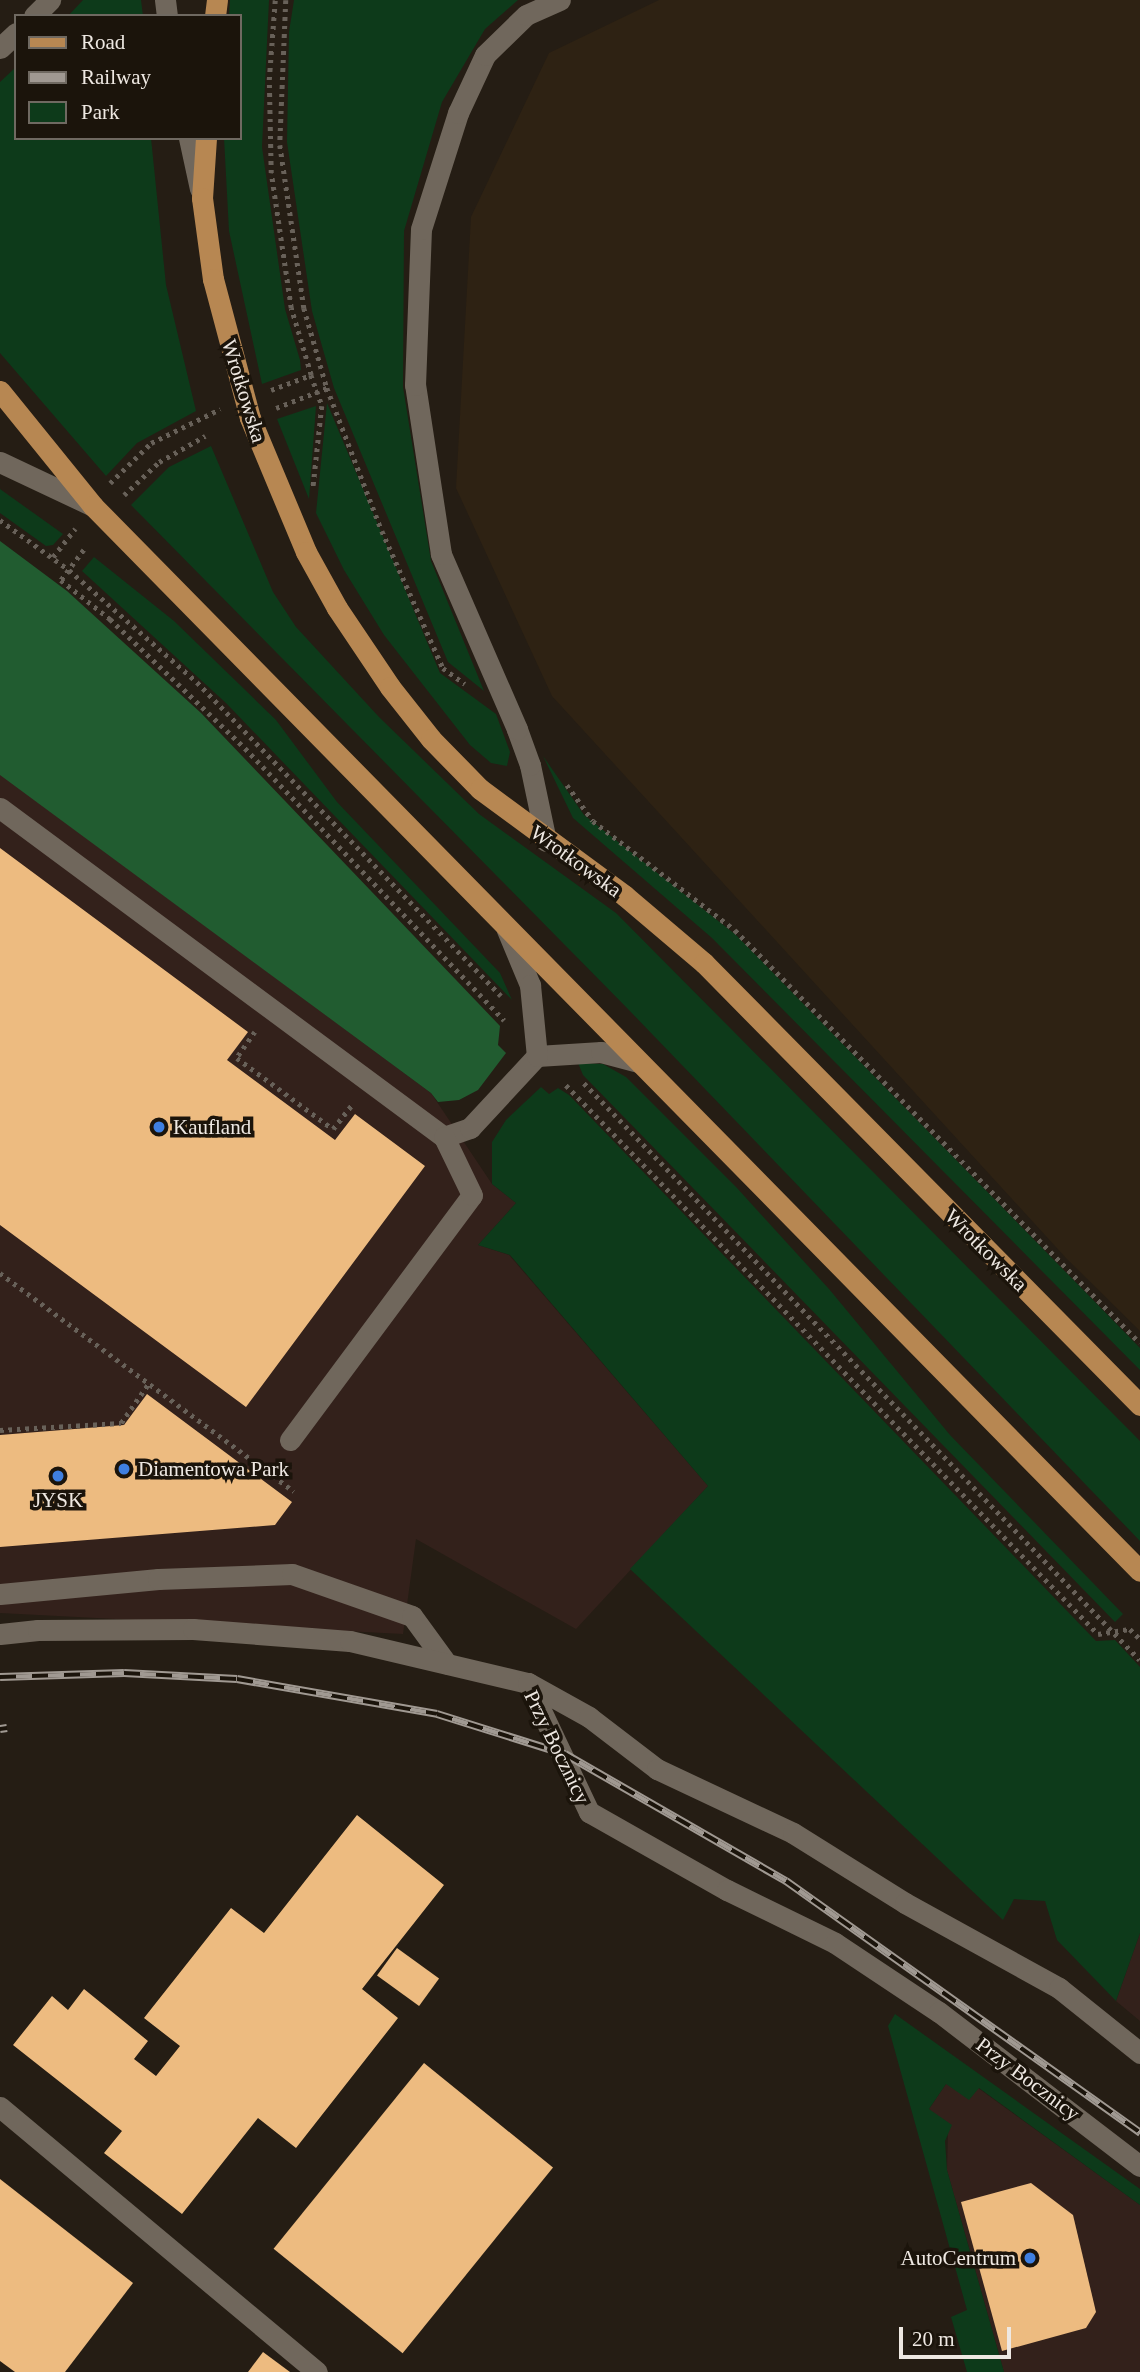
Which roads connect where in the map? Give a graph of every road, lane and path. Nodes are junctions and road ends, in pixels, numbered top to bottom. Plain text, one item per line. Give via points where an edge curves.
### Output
1 (50, 0) edge
2 (275, 0) edge
3 (286, 0) edge
4 (560, 0) edge
5 (36, 14) edge
6 (14, 35) edge
7 (0, 48) edge
8 (189, 140) edge
9 (206, 140) edge
10 (202, 198) junction
11 (311, 375) junction
12 (327, 388) junction
13 (0, 391) edge
14 (267, 391) dead end
15 (317, 392) junction
16 (273, 409) dead end
17 (200, 417) dead end
18 (205, 436) dead end
19 (0, 462) edge
20 (112, 482) dead end
21 (124, 496) dead end
22 (312, 499) dead end
23 (93, 506) junction
24 (0, 520) edge
25 (68, 537) dead end
26 (85, 550) dead end
27 (53, 557) junction
28 (69, 570) junction
29 (470, 688) dead end
30 (561, 775) dead end
31 (0, 808) edge
32 (546, 841) junction
33 (503, 923) junction
34 (247, 1020) dead end
35 (536, 1033) junction
36 (547, 1055) junction
37 (638, 1062) junction
38 (363, 1109) dead end
39 (444, 1137) junction
40 (0, 1273) edge
41 (1140, 1343) edge
42 (149, 1383) junction
43 (1140, 1405) edge
44 (0, 1430) edge
45 (290, 1440) dead end
46 (294, 1491) dead end
47 (1140, 1571) edge
48 (0, 1594) edge
49 (1114, 1631) junction
50 (0, 1634) edge
51 (1140, 1639) edge
52 (1140, 1660) edge
53 (447, 1664) junction
54 (528, 1683) junction
55 (1140, 2053) edge
56 (0, 2107) edge
57 (1140, 2166) edge
58 (317, 2372) edge

1 - 5 street
2 - 11 path via 269,80 271,173 291,308
3 - 12 path via 280,145 304,308
4 - 32 street via 526,15 485,55 458,113 421,229 415,385 441,554 517,729 530,765
6 - 7 street
8 - 10 street
9 - 10 main road, Wrotkowska
10 - 32 main road, Wrotkowska via 213,279 250,418 306,552 337,608 431,739 480,789
11 - 14 path
11 - 15 path
12 - 15 path
12 - 29 path via 382,531 443,668
13 - 23 main road
15 - 16 path
15 - 22 path via 322,406
17 - 20 path via 151,443
18 - 21 path via 159,462
19 - 23 street
23 - 33 main road
24 - 27 path
25 - 27 path
26 - 28 path
27 - 28 path
28 - 35 path via 197,682
28 - 36 path via 61,580 110,619 245,748
30 - 41 path via 593,821 735,930
31 - 39 street
32 - 43 main road, Wrotkowska via 625,896 704,963
33 - 35 street via 530,985
33 - 37 main road
34 - 38 path via 258,1028 237,1058 333,1129 354,1102
35 - 36 street
36 - 37 street via 601,1052
36 - 39 street via 470,1128
36 - 49 path
36 - 49 path via 1098,1634
37 - 47 main road
39 - 45 street via 472,1195
40 - 42 path
42 - 44 path via 121,1423
42 - 46 path
48 - 53 street via 158,1579 292,1574 412,1616
49 - 51 path via 1130,1629
49 - 52 path
50 - 53 street, Przy Bocznicy via 193,1629 350,1641
53 - 54 street, Przy Bocznicy
54 - 55 street via 589,1717 657,1769 793,1833 905,1903 1059,1988
54 - 57 street, Przy Bocznicy via 589,1812 835,1943 939,2012
56 - 58 street

